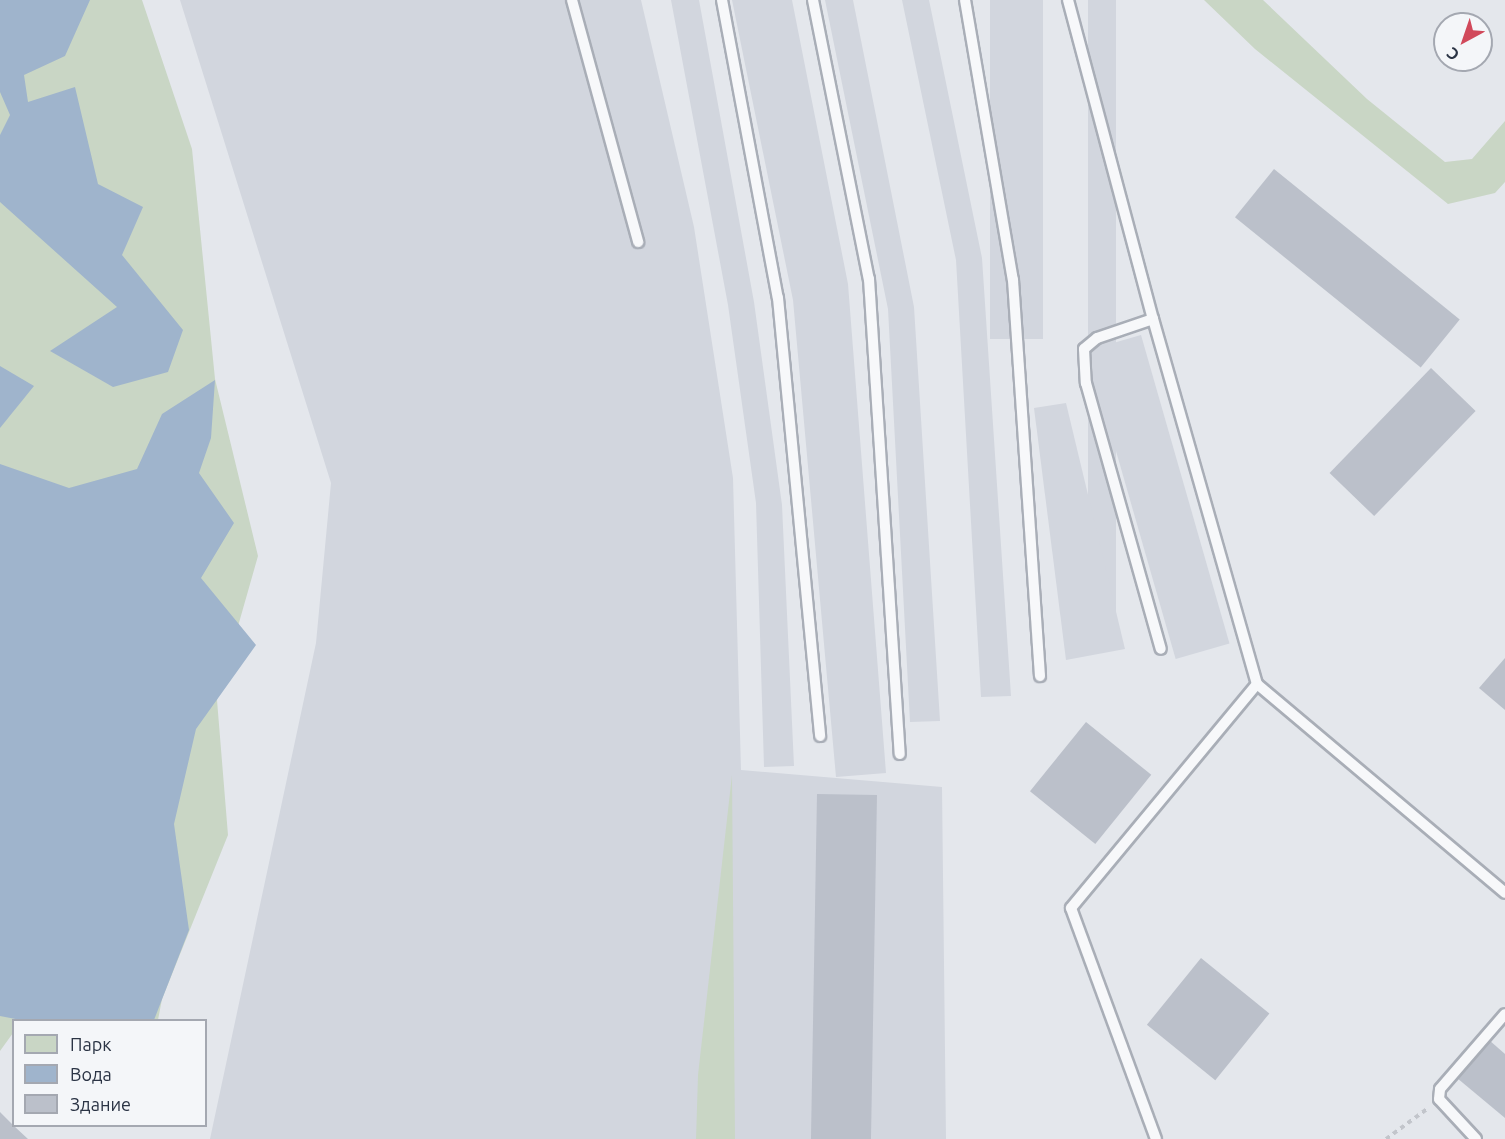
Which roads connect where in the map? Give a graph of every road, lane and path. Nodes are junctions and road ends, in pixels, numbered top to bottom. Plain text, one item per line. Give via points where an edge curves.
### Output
1 (572, 0) edge
2 (722, 0) edge
3 (813, 0) edge
4 (965, 0) edge
5 (1068, 0) edge
6 (638, 242) dead end
7 (1153, 319) junction
8 (1161, 649) dead end
9 (1040, 676) dead end
10 (1257, 684) junction
11 (820, 736) dead end
12 (900, 754) dead end
13 (1505, 893) edge
14 (1505, 1014) edge
15 (1439, 1099) junction
16 (1156, 1139) edge
17 (1386, 1139) edge
18 (1476, 1139) edge

1 - 6 lane
2 - 11 lane via 778,298
3 - 12 lane via 869,279
4 - 9 lane via 1013,280
5 - 7 lane
7 - 8 lane via 1097,338 1084,349 1086,383
7 - 10 lane
10 - 13 lane
10 - 16 lane via 1071,908
14 - 15 lane via 1446,1078
15 - 17 path
15 - 18 lane

